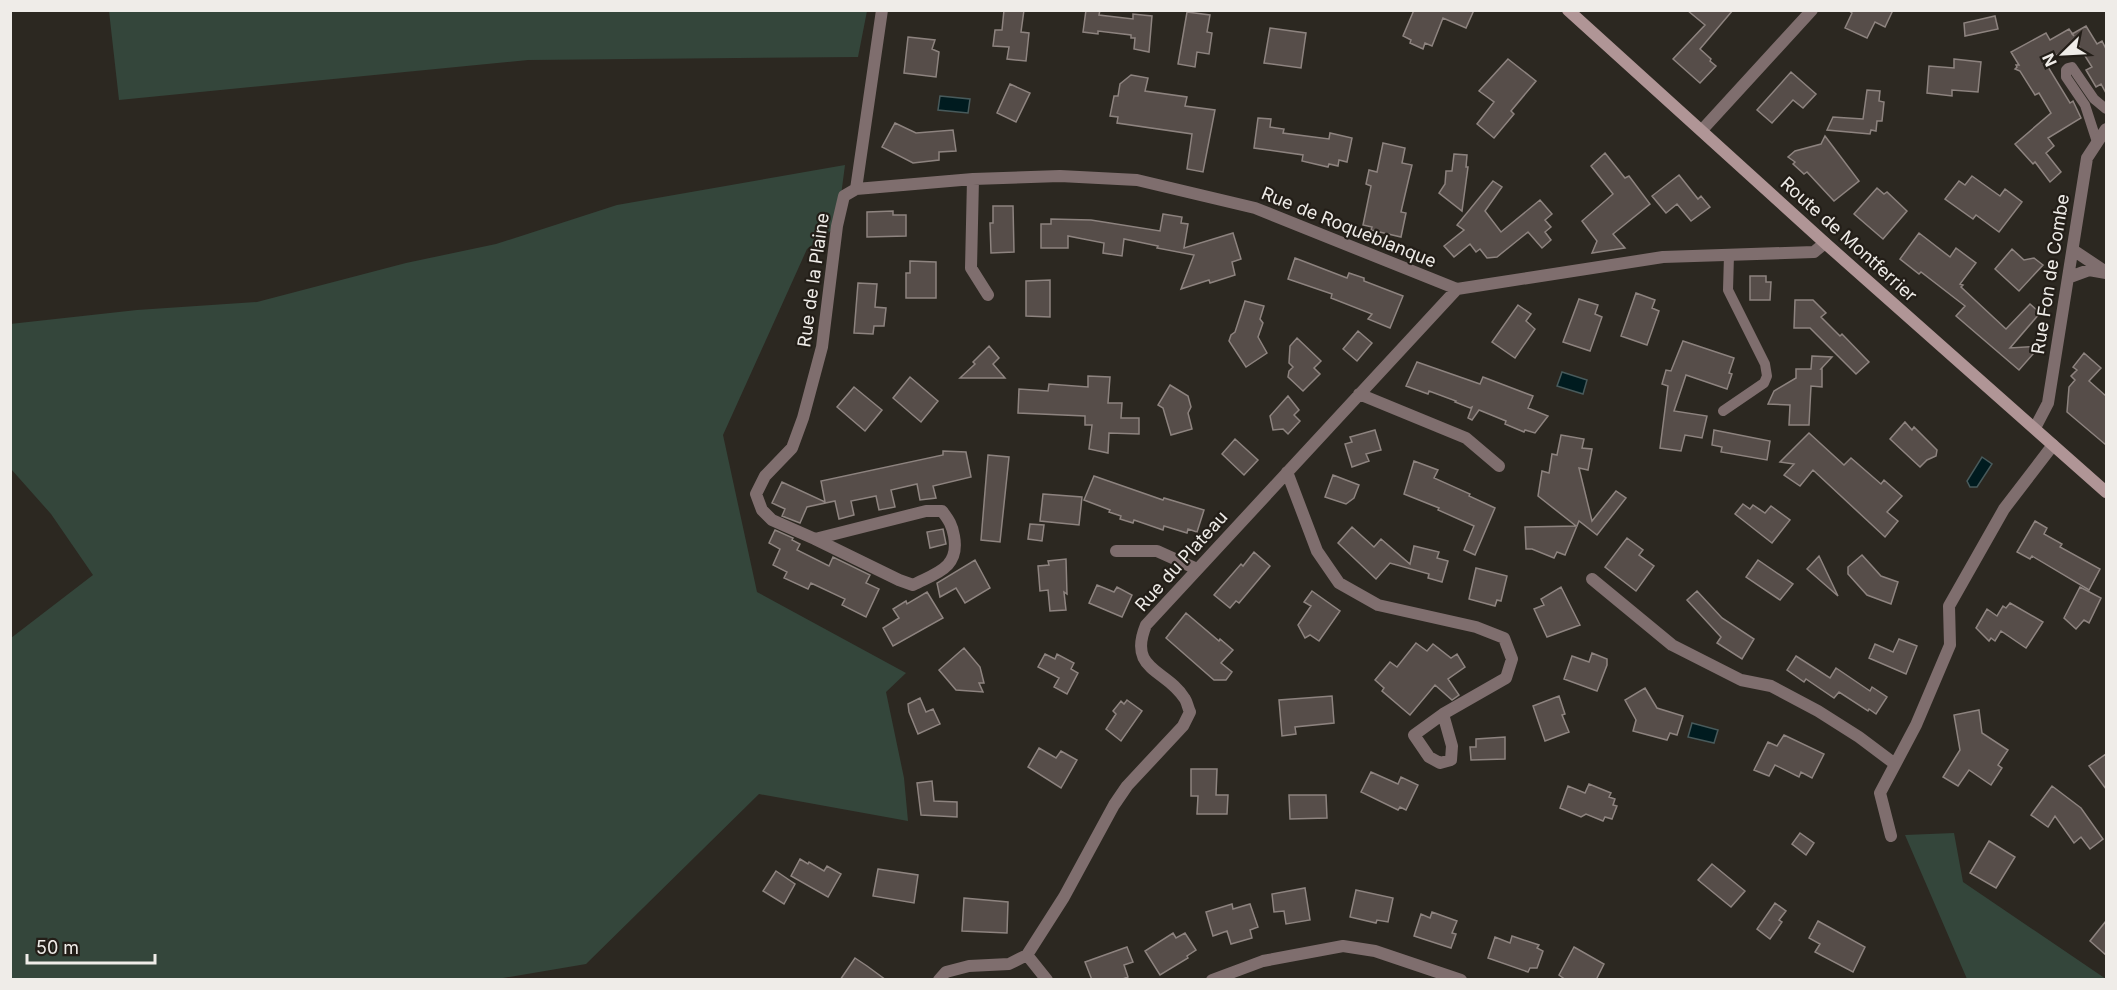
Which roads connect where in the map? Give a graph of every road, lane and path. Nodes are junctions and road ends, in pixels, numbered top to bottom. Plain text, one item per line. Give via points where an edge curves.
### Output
1 (882, 10) edge
2 (1568, 10) edge
3 (1812, 10) edge
4 (2106, 109) edge
5 (2106, 129) edge
6 (1702, 130) junction
7 (2097, 142) junction
8 (973, 179) junction
9 (856, 189) junction
10 (1825, 243) junction
11 (2073, 250) junction
12 (1729, 255) junction
13 (2106, 272) edge
14 (2070, 277) junction
15 (1457, 289) junction
16 (988, 295) dead end
17 (1359, 394) junction
18 (1723, 411) dead end
19 (2035, 428) junction
20 (2054, 445) junction
21 (1499, 466) dead end
22 (1287, 472) junction
23 (2106, 492) edge
24 (815, 539) junction
25 (1116, 551) dead end
26 (1197, 569) junction
27 (1592, 579) dead end
28 (1443, 714) dead end
29 (1895, 764) junction
30 (1891, 836) dead end
31 (1027, 955) junction
32 (939, 980) edge
33 (1047, 980) edge
34 (1212, 980) edge
35 (1461, 980) edge

1 - 9 street, Rue de la Plaine
2 - 6 street, Route de Montferrier
3 - 6 street
4 - 7 lane via 2094,99 2072,67 2068,68 2066,76 2085,105
5 - 7 street, Rue Fon de Combe
6 - 10 street, Route de Montferrier
7 - 11 street, Rue Fon de Combe via 2088,158
8 - 9 street, Rue de Roqueblanque
8 - 15 street, Rue de Roqueblanque via 1060,176 1137,180 1255,208
8 - 16 street via 971,268
9 - 24 street, Rue de la Plaine via 844,196 837,226 822,346 803,418 792,448 765,476 756,494 762,510 772,520
10 - 12 street via 1814,252
10 - 19 street, Route de Montferrier
11 - 13 street
11 - 14 street, Rue Fon de Combe
12 - 15 street via 1663,257
12 - 18 lane via 1728,290 1767,375 1764,383
13 - 14 street via 2089,270
14 - 19 street, Rue Fon de Combe via 2049,403
15 - 17 street, Rue du Plateau
17 - 21 street via 1466,438
17 - 22 street, Rue du Plateau
19 - 20 street, Route de Montferrier
20 - 23 street, Route de Montferrier
20 - 29 street via 2004,509 1949,606 1950,645
22 - 26 street, Rue du Plateau
22 - 28 street via 1317,551 1339,583 1378,605 1476,627 1504,638 1512,659 1506,678
24 - 24 street via 942,511 951,522 956,547 954,557 944,568 913,585
25 - 26 street via 1157,551
26 - 31 street, Rue du Plateau via 1146,625 1140,640 1141,652 1150,667 1185,698 1190,712 1183,726 1114,805
27 - 29 street via 1672,645 1740,680 1772,686 1859,737
29 - 30 street via 1880,793
31 - 32 street via 1009,964 969,966 946,972
31 - 33 street
34 - 35 street via 1263,961 1342,946 1375,951

